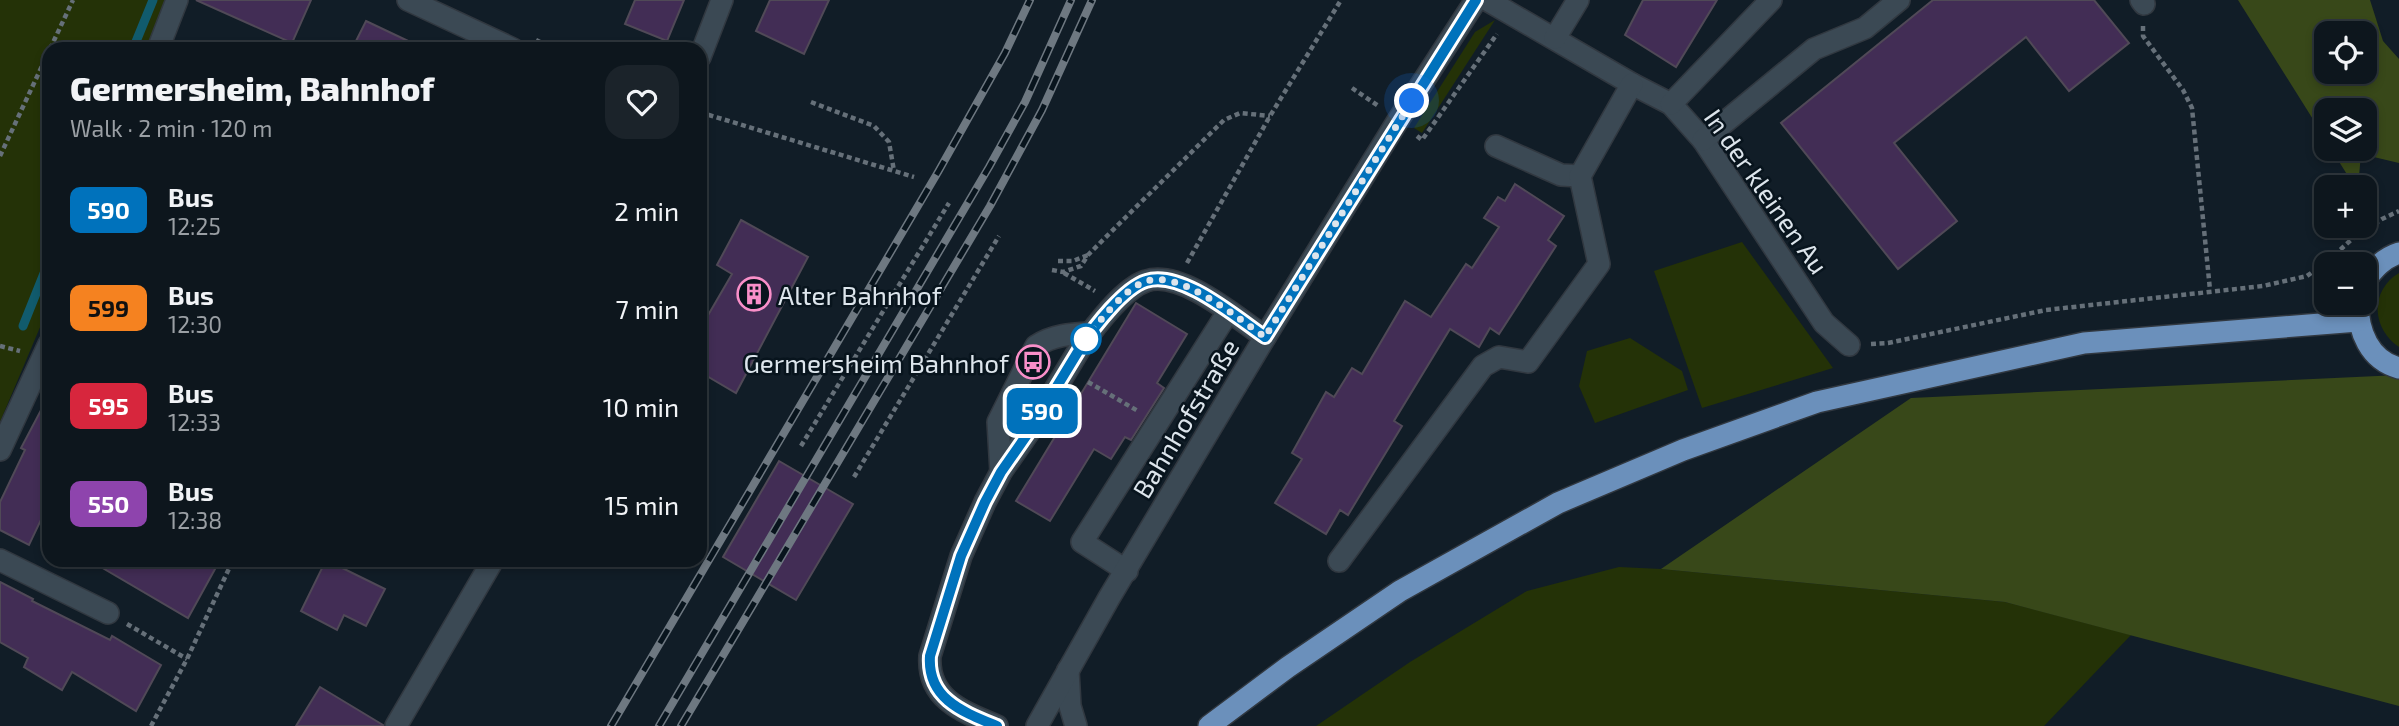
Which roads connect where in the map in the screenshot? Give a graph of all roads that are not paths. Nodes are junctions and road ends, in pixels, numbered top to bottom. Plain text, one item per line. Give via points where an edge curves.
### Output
1 (177, 0) edge
2 (408, 0) edge
3 (722, 0) edge
4 (1476, 0) edge
5 (1487, 0) edge
6 (1578, 0) edge
7 (1771, 0) edge
8 (1899, 0) edge
9 (1555, 38) junction
10 (161, 42) edge
11 (498, 42) edge
12 (706, 42) edge
13 (1632, 84) junction
14 (1671, 104) junction
15 (1703, 139) junction
16 (1496, 146) dead end
17 (1580, 176) junction
18 (2399, 253) edge
19 (2377, 266) edge
20 (1222, 308) junction
21 (2332, 315) edge
22 (2359, 315) edge
23 (1090, 333) junction
24 (1265, 337) junction
25 (1849, 345) road end
26 (42, 359) edge
27 (2399, 368) edge
28 (0, 450) edge
29 (1001, 472) junction
30 (0, 560) edge
31 (1339, 561) dead end
32 (489, 567) edge
33 (1127, 570) junction
34 (108, 613) road end
35 (1068, 670) junction
36 (1041, 724) edge
37 (396, 726) edge
38 (997, 726) edge
39 (1076, 726) edge
40 (1209, 726) edge

1 - 10 street
2 - 11 street
3 - 12 street
4 - 24 street, Bahnhofstraße
5 - 9 street, In der kleinen Au
6 - 9 street
7 - 14 street
8 - 15 street via 1865,28 1814,49
9 - 13 street, In der kleinen Au
13 - 14 street, In der kleinen Au
13 - 17 street
14 - 15 street, In der kleinen Au
15 - 25 street, In der kleinen Au via 1824,323
16 - 17 street via 1561,175
17 - 31 street via 1599,264 1528,362 1499,357 1483,366
18 - 19 main road
20 - 23 street via 1177,282 1147,280 1134,287
20 - 24 street
20 - 33 street via 1158,423 1082,542
21 - 40 main road via 2084,344 1816,402 1683,450 1558,503 1400,591
22 - 27 main road via 2364,339 2376,355
23 - 29 street
23 - 29 street via 1060,335 1036,346 998,422
24 - 33 street, Bahnhofstraße
26 - 28 street
29 - 38 street via 961,556 929,669 944,699
30 - 34 street
32 - 37 street
33 - 35 street, Bahnhofstraße
35 - 36 street, Bahnhofstraße
35 - 39 street

